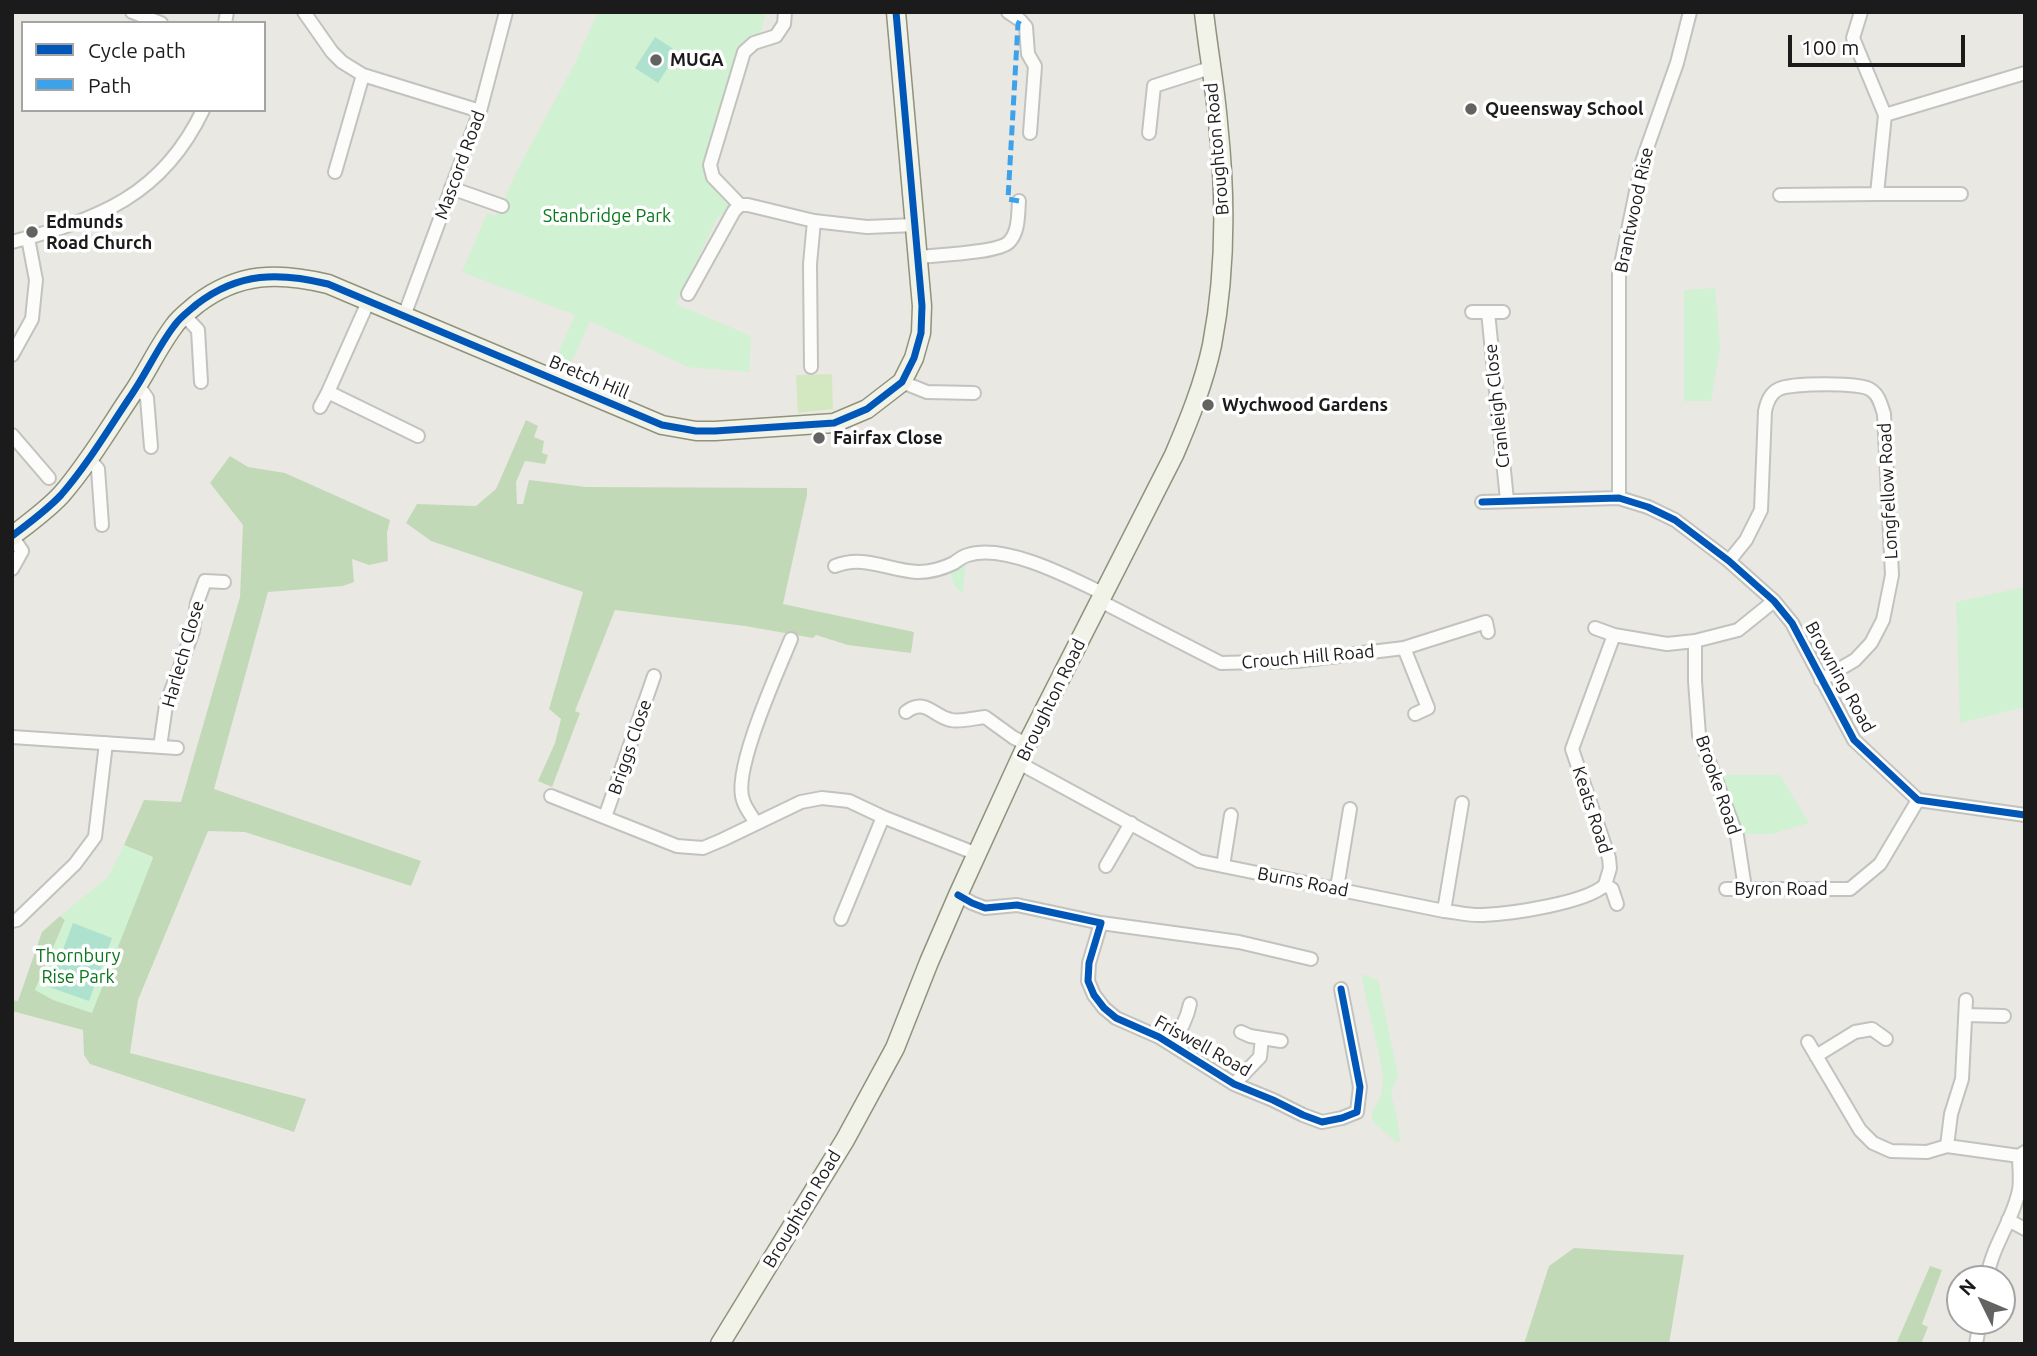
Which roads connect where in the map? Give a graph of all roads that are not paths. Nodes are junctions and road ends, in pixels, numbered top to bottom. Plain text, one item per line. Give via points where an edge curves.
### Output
1 (132, 12) edge
2 (304, 12) edge
3 (506, 12) edge
4 (785, 12) edge
5 (896, 12) edge
6 (1008, 12) edge
7 (1204, 12) edge
8 (1690, 12) edge
9 (1861, 12) edge
10 (156, 21) edge
11 (1210, 68) junction
12 (2025, 73) edge
13 (363, 75) junction
14 (480, 111) junction
15 (202, 112) edge
16 (1885, 115) junction
17 (1030, 133) dead end
18 (1149, 133) dead end
19 (335, 172) dead end
20 (452, 188) junction
21 (1877, 194) junction
22 (1961, 194) dead end
23 (1780, 195) dead end
24 (1019, 201) dead end
25 (740, 205) junction
26 (502, 206) dead end
27 (814, 221) junction
28 (915, 225) junction
29 (28, 238) junction
30 (12, 242) edge
31 (918, 257) junction
32 (688, 294) dead end
33 (369, 300) junction
34 (1472, 312) dead end
35 (1488, 312) junction
36 (1503, 312) dead end
37 (184, 315) junction
38 (404, 316) junction
39 (12, 355) edge
40 (811, 367) dead end
41 (201, 382) dead end
42 (902, 382) junction
43 (138, 385) junction
44 (327, 392) junction
45 (974, 393) dead end
46 (320, 407) dead end
47 (12, 435) edge
48 (418, 436) dead end
49 (151, 447) dead end
50 (89, 458) junction
51 (50, 478) dead end
52 (1619, 498) junction
53 (1507, 500) junction
54 (1482, 502) dead end
55 (102, 525) dead end
56 (12, 536) edge
57 (1730, 561) junction
58 (835, 566) dead end
59 (12, 569) edge
60 (224, 582) dead end
61 (1102, 598) junction
62 (1774, 601) junction
63 (1595, 628) dead end
64 (1488, 632) dead end
65 (1614, 635) junction
66 (791, 639) dead end
67 (1695, 641) junction
68 (1404, 648) junction
69 (654, 676) dead end
70 (1821, 680) junction
71 (906, 712) dead end
72 (1415, 713) dead end
73 (12, 737) edge
74 (106, 743) junction
75 (1027, 744) junction
76 (160, 747) junction
77 (177, 748) dead end
78 (1019, 763) junction
79 (551, 796) dead end
80 (1918, 800) junction
81 (1462, 803) dead end
82 (1350, 809) dead end
83 (1231, 815) dead end
84 (2025, 816) edge
85 (605, 817) junction
86 (883, 817) junction
87 (1131, 823) junction
88 (756, 824) junction
89 (977, 854) junction
90 (1106, 866) dead end
91 (1223, 866) junction
92 (1605, 884) junction
93 (1337, 888) junction
94 (1745, 888) junction
95 (1726, 889) dead end
96 (958, 895) junction
97 (1617, 904) dead end
98 (1444, 911) junction
99 (841, 919) dead end
100 (12, 921) edge
101 (1101, 923) junction
102 (1311, 959) dead end
103 (1341, 989) dead end
104 (1966, 1000) dead end
105 (1190, 1004) dead end
106 (1966, 1015) junction
107 (2004, 1016) dead end
108 (1241, 1032) dead end
109 (1262, 1038) junction
110 (1886, 1039) dead end
111 (1281, 1041) dead end
112 (1808, 1042) dead end
113 (1171, 1044) junction
114 (1816, 1056) junction
115 (1234, 1084) junction
116 (1947, 1146) junction
117 (2022, 1154) edge
118 (2008, 1220) junction
119 (2025, 1229) edge
120 (1989, 1265) edge
121 (720, 1344) edge

1 - 10 street
2 - 13 street via 332,52
3 - 14 street, Mascord Road
4 - 25 street via 776,36 754,43 744,52 710,165 713,177
5 - 28 main road, Bretch Hill
6 - 17 street via 1026,27 1034,66
7 - 11 main road, Broughton Road
8 - 52 street, Brantwood Rise via 1642,162 1619,274
9 - 16 street via 1853,38
11 - 18 street via 1154,86
11 - 61 main road, Broughton Road via 1218,121 1223,236 1212,345 1174,455
12 - 16 street
13 - 14 street
13 - 19 street
14 - 20 street, Mascord Road
15 - 29 street via 158,176 127,199 100,214
16 - 21 street
20 - 26 street
20 - 38 street, Mascord Road
21 - 22 street
21 - 23 street
24 - 31 street via 1015,234 1008,244 995,250
25 - 27 street
25 - 32 street
27 - 28 street via 867,227
27 - 40 street
28 - 31 main road, Bretch Hill
29 - 30 street
29 - 39 street via 36,280 32,319
31 - 42 main road, Bretch Hill via 921,333
33 - 37 main road, Bretch Hill via 305,278 257,278 216,290
33 - 38 main road, Bretch Hill
33 - 44 street
34 - 35 street
35 - 36 street
35 - 53 street, Cranleigh Close
37 - 41 street via 198,330
37 - 43 main road, Bretch Hill
38 - 42 main road, Bretch Hill via 662,425 696,431 834,423 867,409
42 - 45 street via 927,392
43 - 49 street via 147,398
43 - 50 main road, Bretch Hill
44 - 46 street
44 - 48 street
47 - 51 street
50 - 55 street via 98,469
50 - 56 main road, Bretch Hill via 61,495
52 - 53 street, Browning Road
52 - 57 street, Browning Road via 1675,520
53 - 54 street, Browning Road
56 - 59 street, Bretch Hill via 22,551
57 - 62 street, Browning Road
57 - 70 street, Longfellow Road via 1761,510 1768,399 1777,389 1789,386 1870,388 1884,414 1892,575 1883,620 1871,643 1855,660
58 - 61 street, Crouch Hill Road via 861,561 933,572 967,555 1007,555 1031,560
60 - 76 street, Harlech Close via 205,580 193,631 166,705
61 - 68 street, Crouch Hill Road via 1221,663 1297,661
61 - 75 main road, Broughton Road
62 - 67 street via 1738,630
62 - 70 street, Browning Road via 1792,623
63 - 65 street
64 - 68 street, Crouch Hill Road via 1486,622
65 - 67 street via 1667,644
65 - 92 street, Keats Road via 1572,749 1609,858
66 - 88 street via 740,780 742,799
67 - 94 street, Brooke Road via 1699,735 1737,836
68 - 72 street via 1427,708
69 - 85 street, Briggs Close
70 - 80 street, Browning Road via 1854,740
71 - 75 street via 928,707 951,720 985,717
73 - 74 street
74 - 76 street
74 - 100 street via 95,837 75,864
75 - 78 main road, Broughton Road
76 - 77 street
78 - 87 street, Burns Road
78 - 89 main road, Broughton Road
79 - 85 street
80 - 84 street
80 - 94 street, Byron Road via 1880,864 1850,888
81 - 98 street
82 - 93 street
83 - 91 street
85 - 88 street via 677,846 703,848
86 - 88 street via 849,801 822,798 801,802
86 - 89 street
86 - 99 street
87 - 90 street
87 - 91 street, Burns Road via 1199,861
89 - 96 main road, Broughton Road
91 - 93 street, Burns Road
92 - 97 street
92 - 98 street, Burns Road via 1592,893 1542,908 1481,915
93 - 98 street, Burns Road
94 - 95 street, Byron Road
96 - 101 street via 985,908 1017,905
96 - 121 main road, Broughton Road via 895,1048 845,1140
101 - 102 street via 1239,942
101 - 113 street, Friswell Road via 1088,972 1094,995 1116,1018
103 - 115 street, Friswell Road via 1360,1087 1357,1112 1322,1122
104 - 106 street
105 - 113 street
106 - 107 street
106 - 116 street via 1962,1079
108 - 109 street
109 - 111 street
109 - 115 street via 1260,1057
110 - 114 street via 1872,1030 1855,1032
112 - 114 street
113 - 115 street, Friswell Road
114 - 116 street via 1860,1130 1873,1143 1891,1151 1927,1152
116 - 117 street
117 - 118 street via 2019,1189
118 - 119 street
118 - 120 street

